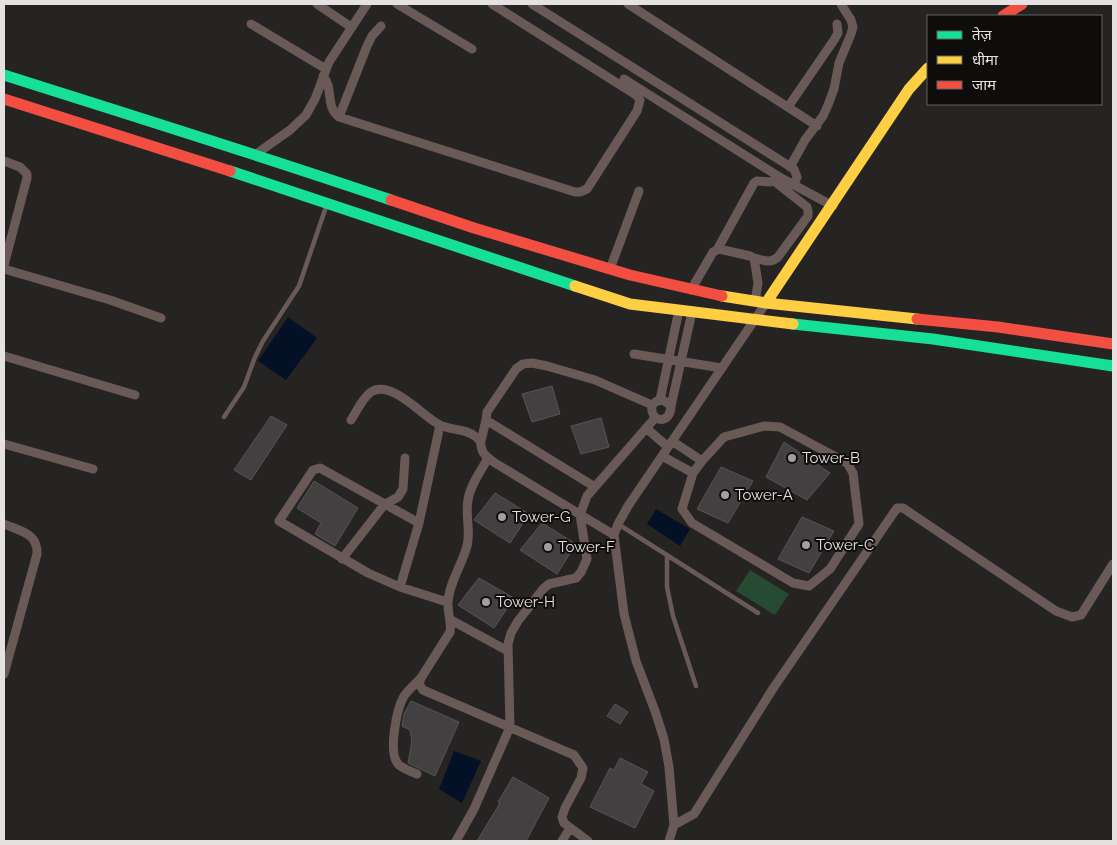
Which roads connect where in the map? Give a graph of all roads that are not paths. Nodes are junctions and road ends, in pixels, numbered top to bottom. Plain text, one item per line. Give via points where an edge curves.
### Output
1 (317, 4) edge
2 (367, 4) edge
3 (397, 4) edge
4 (492, 4) edge
5 (532, 4) edge
6 (628, 4) edge
7 (841, 4) edge
8 (1022, 4) edge
9 (1005, 15) edge
10 (251, 24) dead end
11 (838, 24) dead end
12 (381, 26) dead end
13 (351, 27) junction
14 (472, 49) dead end
15 (927, 69) edge
16 (324, 72) junction
17 (4, 75) edge
18 (624, 79) dead end
19 (4, 99) edge
20 (788, 107) junction
21 (339, 117) junction
22 (816, 126) junction
23 (256, 154) junction
24 (4, 161) edge
25 (790, 167) junction
26 (776, 177) junction
27 (794, 185) junction
28 (639, 191) dead end
29 (328, 203) junction
30 (833, 206) junction
31 (717, 250) junction
32 (754, 258) junction
33 (4, 265) edge
34 (4, 269) edge
35 (610, 269) junction
36 (692, 290) junction
37 (761, 302) junction
38 (679, 310) junction
39 (692, 312) junction
40 (161, 318) dead end
41 (755, 320) junction
42 (1113, 344) edge
43 (634, 354) dead end
44 (4, 356) edge
45 (668, 359) junction
46 (680, 362) junction
47 (1113, 366) edge
48 (722, 368) junction
49 (134, 395) dead end
50 (660, 400) junction
51 (652, 406) junction
52 (671, 406) junction
53 (224, 417) dead end
54 (655, 418) junction
55 (351, 420) dead end
56 (486, 420) junction
57 (440, 425) junction
58 (646, 428) junction
59 (481, 441) junction
60 (4, 444) edge
61 (670, 444) junction
62 (662, 456) junction
63 (405, 458) dead end
64 (488, 458) junction
65 (702, 461) junction
66 (93, 469) dead end
67 (693, 473) junction
68 (595, 487) junction
69 (385, 504) junction
70 (580, 515) junction
71 (419, 522) junction
72 (4, 524) edge
73 (618, 524) junction
74 (614, 535) junction
75 (667, 555) junction
76 (342, 559) junction
77 (1113, 564) edge
78 (400, 587) junction
79 (448, 602) junction
80 (758, 613) dead end
81 (450, 620) junction
82 (508, 651) junction
83 (4, 674) edge
84 (421, 678) junction
85 (696, 686) dead end
86 (510, 727) junction
87 (417, 774) dead end
88 (674, 825) junction
89 (570, 828) junction
90 (456, 841) edge
91 (562, 841) edge
92 (588, 841) edge
93 (669, 841) edge

1 - 13 street
2 - 13 street
3 - 14 street
4 - 21 street via 640,100 637,111 586,189 574,192
5 - 25 street
6 - 20 street
7 - 22 street via 853,27 839,63 834,89
8 - 9 street
10 - 16 street
11 - 20 street via 834,40
12 - 21 street via 367,46
13 - 16 street
15 - 30 street
16 - 21 street via 331,108
16 - 23 street via 306,115
17 - 23 street
18 - 26 street
19 - 29 street
20 - 22 street
22 - 25 street
23 - 35 street via 474,228
24 - 33 street via 20,167 27,178
25 - 26 street via 781,167
25 - 27 street via 796,172
26 - 27 street
26 - 31 street via 754,183
26 - 32 street via 806,207 808,216 778,258 769,262
27 - 30 street
28 - 35 street
29 - 38 street via 608,298
29 - 53 lane via 299,286 263,341 239,397
30 - 37 street
31 - 32 street
31 - 36 street
32 - 37 street
34 - 40 street
35 - 36 street
36 - 37 street
37 - 41 street
37 - 42 street via 998,327
38 - 39 street
38 - 45 street
39 - 41 street
39 - 46 street
41 - 47 street via 933,339
41 - 48 street
43 - 45 street
44 - 49 street
45 - 46 street
45 - 50 street
46 - 48 street
46 - 52 street
48 - 61 street
50 - 51 street
50 - 52 street
51 - 54 street
51 - 56 street via 595,380 532,363 516,369 487,412
52 - 54 street via 667,417 662,420
54 - 58 street
55 - 57 street via 367,396 377,389 400,395
56 - 59 street
56 - 68 street
57 - 59 street via 474,434
57 - 71 street
58 - 61 street
58 - 68 street
59 - 64 street via 482,450
60 - 66 street
61 - 62 street
61 - 65 street
62 - 67 street
62 - 73 street
63 - 69 street via 403,489 398,497
64 - 70 street
64 - 79 street via 470,490 468,544
65 - 67 street
65 - 67 street via 724,437 764,426 780,427 847,463 853,473 859,524 830,569 809,586 792,583 692,523 682,508
68 - 70 street via 587,496
69 - 71 street
69 - 76 street
69 - 76 street via 320,468 313,470 279,521
70 - 74 street
70 - 82 street via 587,559 581,572 576,578 549,584 543,589 510,634
71 - 78 street
72 - 83 street via 35,540 37,554
73 - 74 street
73 - 75 lane
74 - 88 street via 624,614 636,661 664,739
75 - 80 lane
75 - 85 lane via 672,616
76 - 78 street
77 - 88 street via 1081,615 1072,617 1056,611 903,508 897,508 774,686 694,814
78 - 79 street
79 - 81 street
81 - 82 street
81 - 84 street via 448,637
82 - 86 street
84 - 86 street via 419,684 423,690
84 - 87 street via 405,695 394,730 396,760
86 - 89 street via 574,755 580,762 583,768 581,778 562,817
86 - 90 street via 474,809
88 - 93 street
89 - 91 street
89 - 92 street

